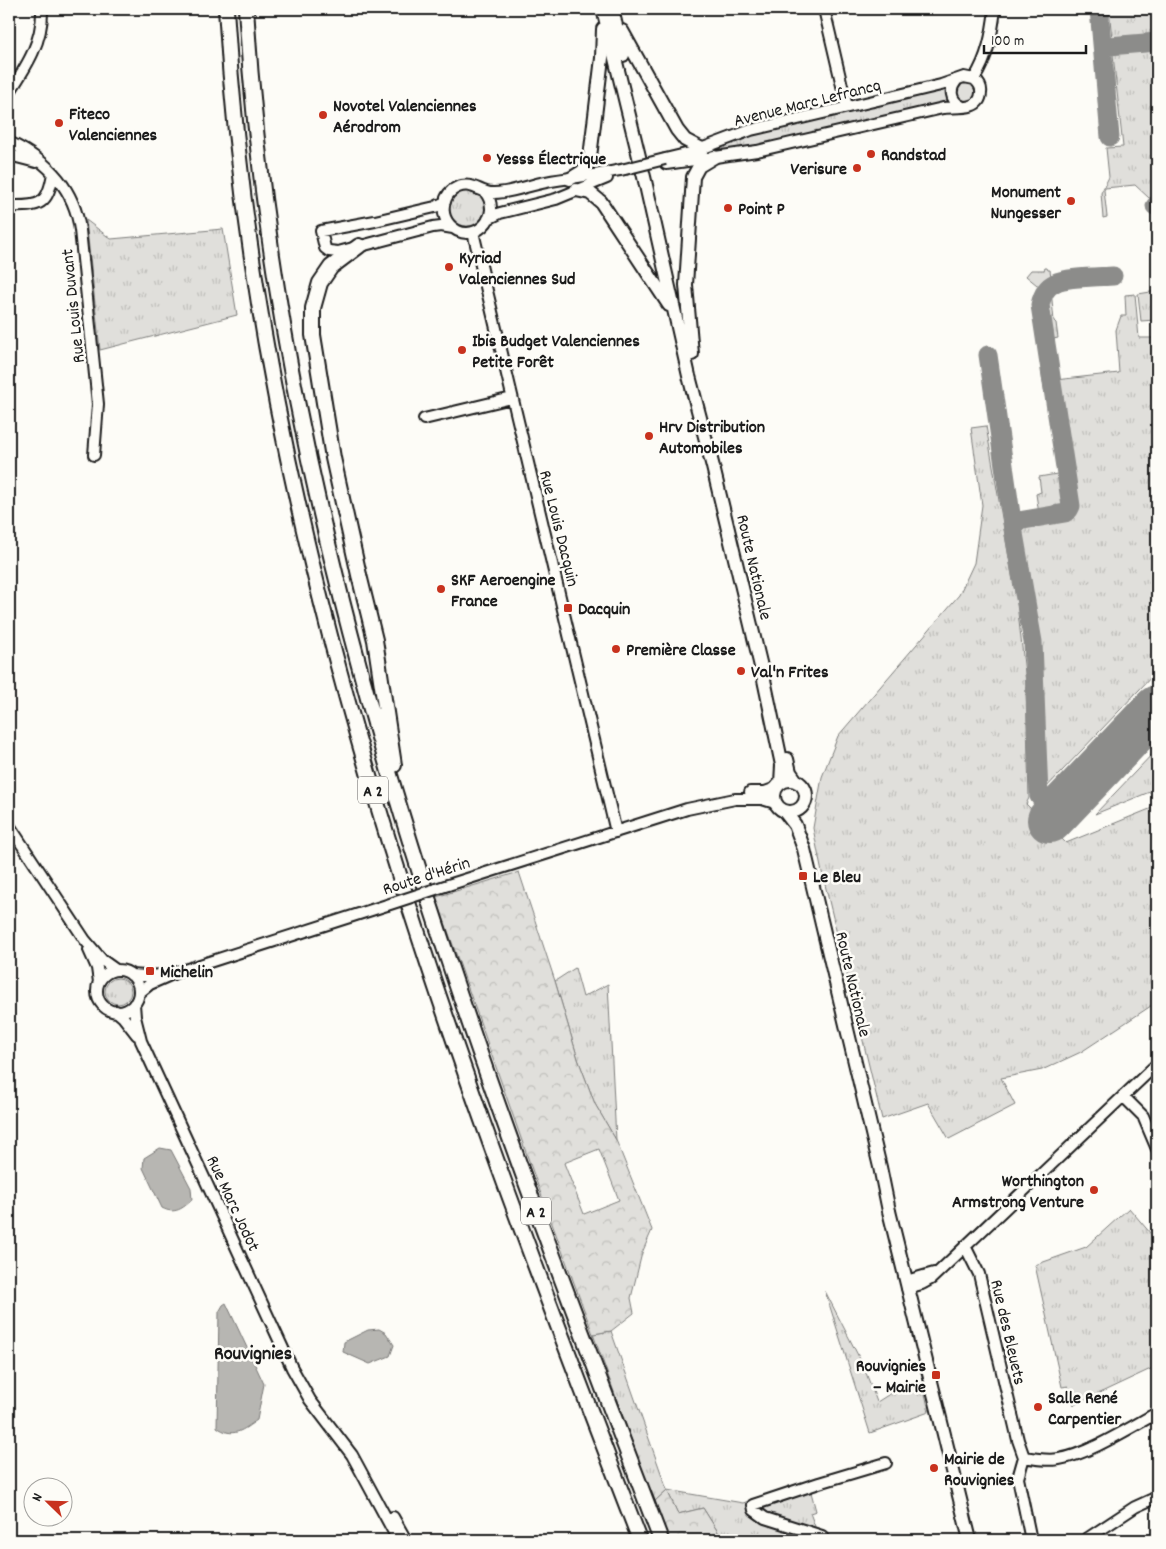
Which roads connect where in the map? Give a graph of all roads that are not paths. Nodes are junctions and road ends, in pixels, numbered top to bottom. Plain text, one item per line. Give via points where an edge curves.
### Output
1 (36, 9) edge
2 (42, 9) edge
3 (226, 9) edge
4 (246, 9) edge
5 (602, 9) edge
6 (613, 9) edge
7 (824, 9) edge
8 (995, 9) edge
9 (974, 79) junction
10 (957, 80) junction
11 (9, 81) edge
12 (9, 94) edge
13 (961, 106) junction
14 (847, 107) junction
15 (9, 142) edge
16 (702, 149) junction
17 (9, 155) edge
18 (714, 157) junction
19 (666, 161) junction
20 (44, 165) junction
21 (626, 171) junction
22 (54, 173) junction
23 (570, 178) junction
24 (576, 190) junction
25 (484, 191) junction
26 (444, 202) junction
27 (9, 206) edge
28 (488, 219) junction
29 (453, 228) junction
30 (473, 232) junction
31 (359, 246) junction
32 (676, 316) junction
33 (694, 372) junction
34 (512, 398) junction
35 (424, 419) dead end
36 (94, 455) dead end
37 (713, 467) junction
38 (763, 675) junction
39 (797, 782) junction
40 (778, 786) junction
41 (780, 807) junction
42 (802, 807) junction
43 (688, 809) junction
44 (9, 824) edge
45 (616, 832) junction
46 (408, 840) junction
47 (804, 848) junction
48 (85, 940) junction
49 (116, 970) junction
50 (175, 973) junction
51 (131, 975) junction
52 (99, 982) junction
53 (139, 993) junction
54 (134, 1004) junction
55 (116, 1011) junction
56 (141, 1041) junction
57 (1157, 1064) edge
58 (1124, 1096) junction
59 (1157, 1150) edge
60 (965, 1246) junction
61 (910, 1283) junction
62 (298, 1379) junction
63 (1157, 1413) edge
64 (1024, 1457) junction
65 (886, 1463) dead end
66 (1157, 1497) edge
67 (398, 1540) edge
68 (406, 1540) edge
69 (640, 1540) edge
70 (661, 1540) edge
71 (825, 1540) edge
72 (970, 1540) edge
73 (1032, 1540) edge
74 (1085, 1540) edge

1 - 11 street via 29,47
2 - 12 street via 35,49
3 - 69 highway, A 2 via 240,167 265,338 301,515 346,695 398,872 455,1044
4 - 46 highway, A 2 via 262,190 297,402 344,610
5 - 23 main road via 602,58 590,157 583,171
5 - 32 main road
6 - 16 main road via 677,130 685,140
6 - 33 main road
7 - 14 street
8 - 9 street via 988,50
9 - 10 street, Avenue Marc Lefrancq via 964,77
9 - 13 street, Avenue Marc Lefrancq via 981,87 980,97 974,105
10 - 13 street via 952,86 952,94
10 - 14 street, Avenue Marc Lefrancq
13 - 18 street, Avenue Marc Lefrancq via 757,151
14 - 16 street, Avenue Marc Lefrancq via 746,132
15 - 20 street, Rue Louis Duvant via 32,154
16 - 19 street, Avenue Marc Lefrancq
17 - 20 street, Rue Louis Duvant
18 - 19 street, Avenue Marc Lefrancq
18 - 33 main road via 699,166 694,178 686,285
19 - 21 street, bridge
20 - 22 street, Rue Louis Duvant
21 - 23 street
21 - 24 street
22 - 27 street via 50,191 43,201 34,205
22 - 36 street, Rue Louis Duvant via 72,199 79,223 98,404
23 - 25 street via 498,193
24 - 28 street
24 - 32 main road via 590,193 601,202
25 - 26 street via 472,185 462,186 451,192
25 - 28 street via 491,206
26 - 29 street via 445,218
26 - 31 street via 435,207 321,231 325,248 329,251
28 - 30 street
29 - 30 street
29 - 31 street via 433,227
30 - 34 street, Rue Louis Dacquin
31 - 46 highway via 330,268 320,283 313,308 313,335 333,458 376,640 394,771
32 - 37 main road
33 - 37 main road
34 - 35 street
34 - 45 street, Rue Louis Dacquin
37 - 38 main road, Route Nationale
38 - 39 main road, Route Nationale via 789,769
38 - 40 main road, Route Nationale via 782,765
39 - 40 main road via 789,780
39 - 42 main road via 806,794
40 - 41 main road via 774,795
40 - 43 street, Route d'Hérin via 765,792 716,795
41 - 42 main road via 794,812
41 - 43 street, Route d'Hérin via 762,799 735,799
41 - 47 main road, Route Nationale via 794,825
42 - 47 main road
43 - 45 street, Route d'Hérin
44 - 48 street
45 - 50 street, Route d'Hérin, bridge
46 - 70 highway, A 2 via 527,1188
47 - 61 main road, Route Nationale via 880,1167 902,1233
48 - 49 street via 102,960
48 - 52 street via 97,968
49 - 51 street
49 - 52 street
50 - 51 street, Route d'Hérin
50 - 53 street, Route d'Hérin via 150,984
51 - 53 street via 138,984
52 - 55 street via 97,992 100,1001 106,1008
53 - 54 street
54 - 55 street
54 - 56 street, Rue Marc Jodot
55 - 56 street, Rue Marc Jodot
56 - 62 street, Rue Marc Jodot
57 - 58 street
58 - 59 street via 1143,1116
58 - 60 street
60 - 61 street via 939,1270
60 - 64 street, Rue des Bleuets via 979,1274
61 - 72 main road, Route Nationale
62 - 67 street, Rue Marc Jodot via 352,1455
62 - 68 street, Rue Marc Jodot via 358,1452
63 - 64 street via 1103,1442 1064,1458
64 - 73 street via 1018,1478
65 - 71 street via 753,1505 754,1510 765,1518 822,1536
66 - 74 street via 1135,1507

